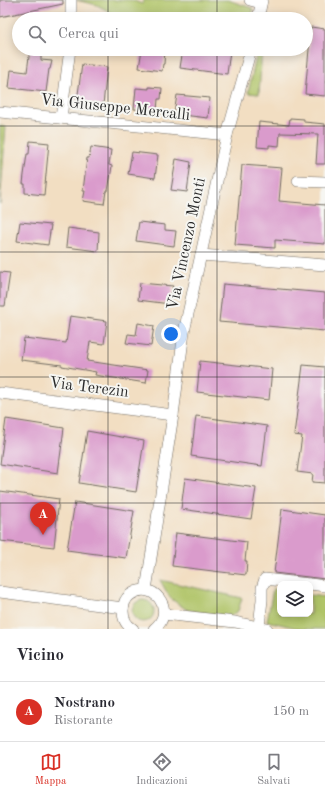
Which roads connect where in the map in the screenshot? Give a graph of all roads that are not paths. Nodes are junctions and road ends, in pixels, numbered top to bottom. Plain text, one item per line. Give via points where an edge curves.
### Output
1 (71, 0) edge
2 (258, 1) edge
3 (71, 12) edge
4 (258, 12) edge
5 (69, 56) edge
6 (248, 56) edge
7 (0, 112) edge
8 (61, 118) junction
9 (227, 135) junction
10 (298, 181) dead end
11 (325, 182) edge
12 (201, 255) junction
13 (325, 265) edge
14 (0, 394) edge
15 (173, 415) junction
16 (288, 581) edge
17 (313, 584) edge
18 (325, 586) edge
19 (146, 590) junction
20 (0, 592) edge
21 (123, 608) junction
22 (164, 614) junction
23 (263, 628) edge
24 (133, 629) edge
25 (154, 629) edge

1 - 3 street
2 - 4 street
5 - 8 street
6 - 9 street, Via Vincenzo Monti
7 - 8 street, Via Giuseppe Mercalli
8 - 9 street, Via Giuseppe Mercalli
9 - 12 street, Via Vincenzo Monti
10 - 11 street
12 - 13 street
12 - 15 street, Via Vincenzo Monti via 184,332
14 - 15 street, Via Terezin
15 - 19 street, Via Vincenzo Monti
16 - 23 street via 265,578 262,588
17 - 18 street
19 - 21 street via 133,593
19 - 22 street via 162,601
20 - 21 street
21 - 24 street via 125,622
22 - 23 street via 235,622
22 - 25 street

